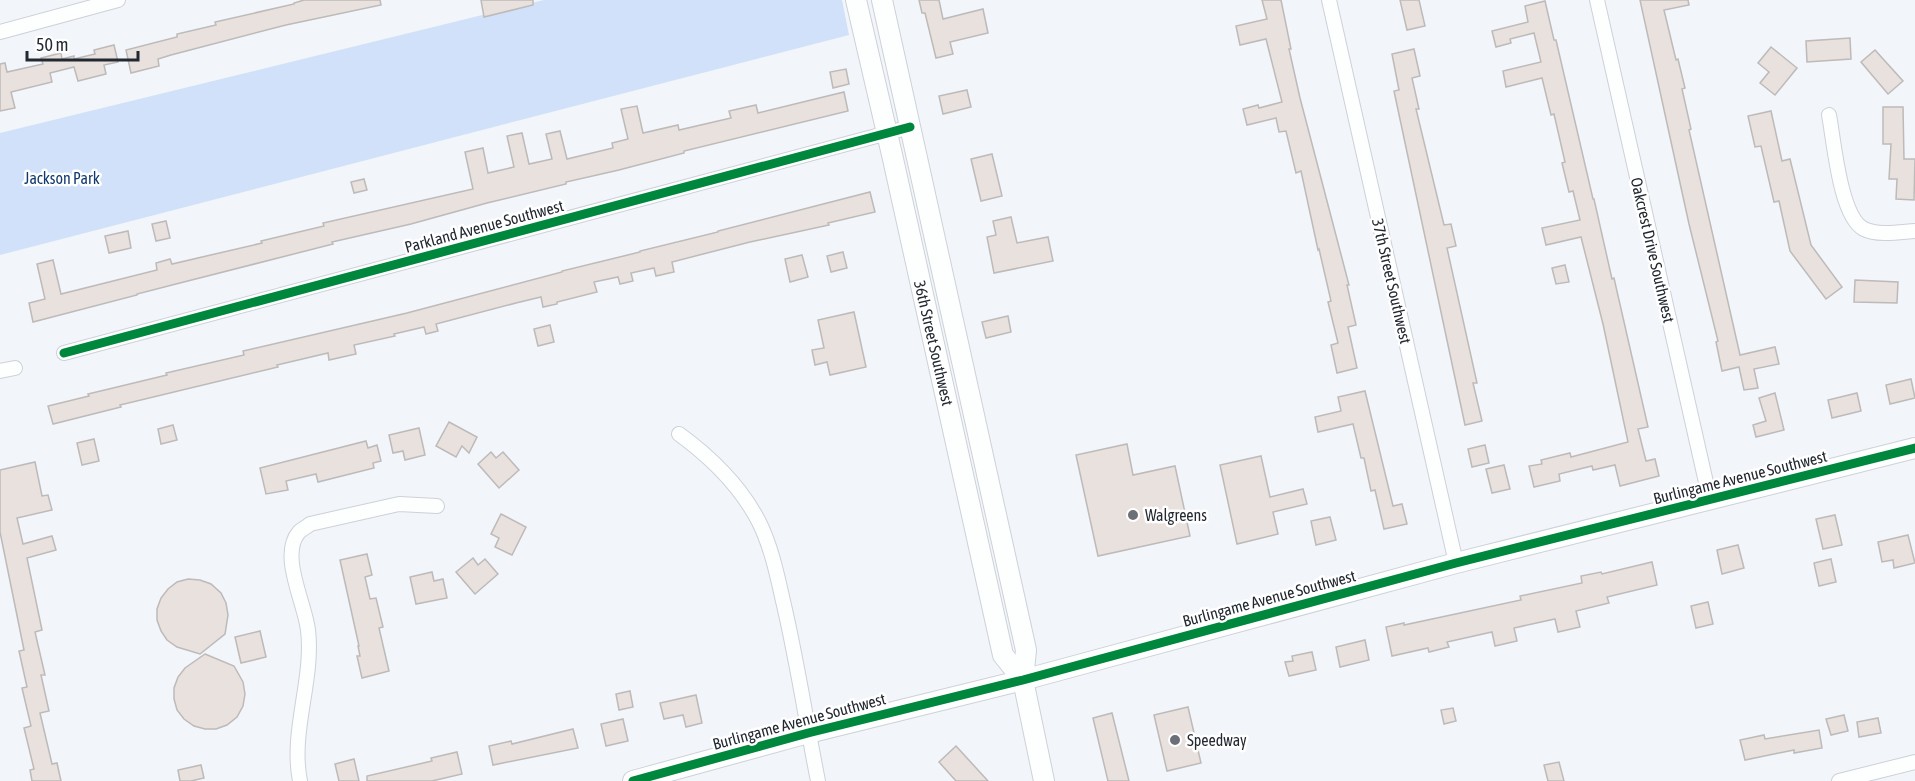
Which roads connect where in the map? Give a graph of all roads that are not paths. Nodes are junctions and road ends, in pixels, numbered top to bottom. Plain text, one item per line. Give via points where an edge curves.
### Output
1 (118, 0) edge
2 (856, 0) edge
3 (882, 0) edge
4 (1329, 0) edge
5 (1597, 0) edge
6 (0, 32) edge
7 (1829, 115) dead end
8 (910, 127) junction
9 (887, 134) junction
10 (1915, 231) edge
11 (64, 352) dead end
12 (15, 368) dead end
13 (0, 371) edge
14 (950, 414) junction
15 (680, 434) dead end
16 (1915, 448) edge
17 (988, 479) junction
18 (1710, 500) junction
19 (437, 506) dead end
20 (1456, 563) junction
21 (1023, 680) junction
22 (808, 733) junction
23 (1915, 762) edge
24 (300, 781) edge
25 (633, 781) edge
26 (818, 781) edge
27 (1044, 781) edge
28 (1839, 781) edge

1 - 6 street
2 - 9 street, 36th Street Southwest
3 - 8 street, 36th Street Southwest
4 - 20 street, 37th Street Southwest
5 - 18 street, Oakcrest Drive Southwest
7 - 10 street via 1845,204 1856,222 1875,232
8 - 9 street, Parkland Avenue Southwest
8 - 17 street, 36th Street Southwest
9 - 11 street, Parkland Avenue Southwest
9 - 14 street, 36th Street Southwest
12 - 13 street
14 - 17 street via 976,470
14 - 21 street, 36th Street Southwest via 1003,655
15 - 22 street via 727,474 759,522 776,572
16 - 18 street, Burlingame Avenue Southwest
17 - 21 street, 36th Street Southwest via 1026,650
18 - 20 street, Burlingame Avenue Southwest
19 - 24 street via 399,504 310,524 299,532 293,544 291,557 308,628 310,656 298,744
20 - 21 street, Burlingame Avenue Southwest
21 - 22 street, Burlingame Avenue Southwest
21 - 27 street, 36th Street Southwest
22 - 25 street, Burlingame Avenue Southwest
22 - 26 street
23 - 28 street

